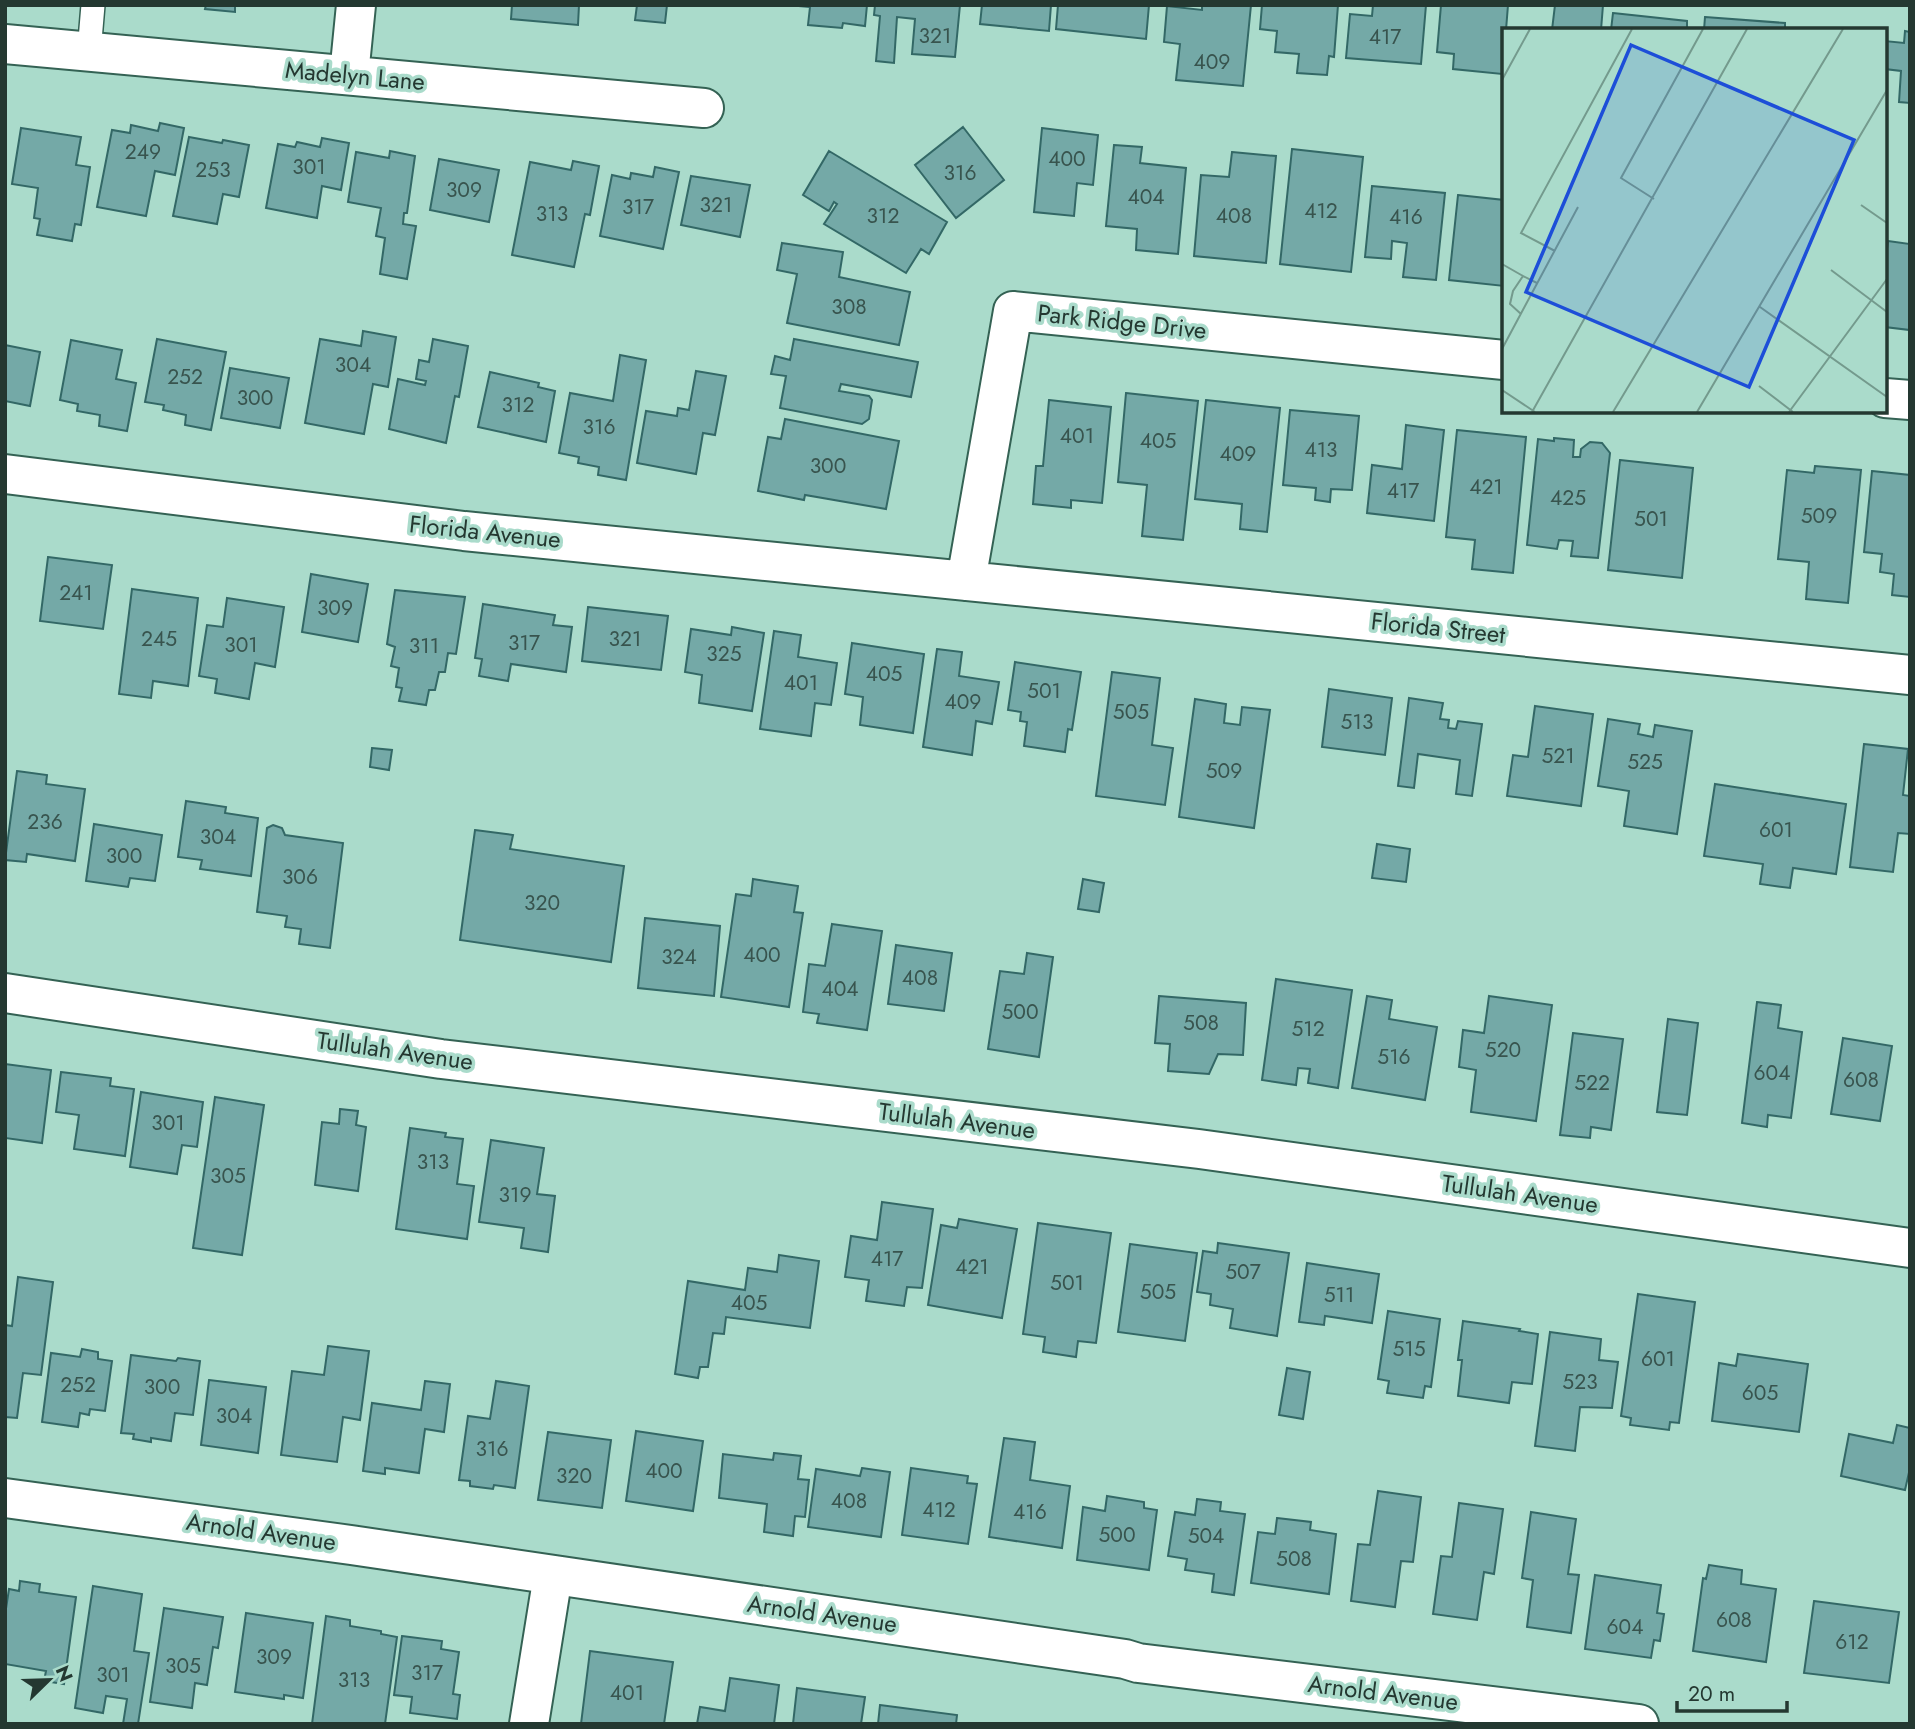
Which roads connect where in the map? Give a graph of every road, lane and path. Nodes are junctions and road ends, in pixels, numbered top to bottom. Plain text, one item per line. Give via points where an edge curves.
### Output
1 (93, 5) edge
2 (356, 5) edge
3 (5, 44) edge
4 (89, 52) junction
5 (349, 75) junction
6 (704, 108) dead end
7 (1502, 360) edge
8 (1887, 398) edge
9 (1910, 400) edge
10 (5, 474) edge
11 (966, 581) junction
12 (1910, 675) edge
13 (5, 993) edge
14 (1910, 1248) edge
15 (5, 1499) edge
16 (553, 1575) junction
17 (530, 1724) edge
18 (1639, 1724) edge

1 - 4 lane
2 - 5 street
3 - 4 street, Madelyn Lane
4 - 5 street, Madelyn Lane
5 - 6 street, Madelyn Lane
7 - 11 street, Park Ridge Drive via 1013,311
8 - 9 street
10 - 11 street, Florida Avenue via 464,531
11 - 12 street, Florida Street
13 - 14 street, Tullulah Avenue via 441,1059 1199,1149
15 - 16 street, Arnold Avenue
16 - 17 street
16 - 18 street, Arnold Avenue via 1138,1662

